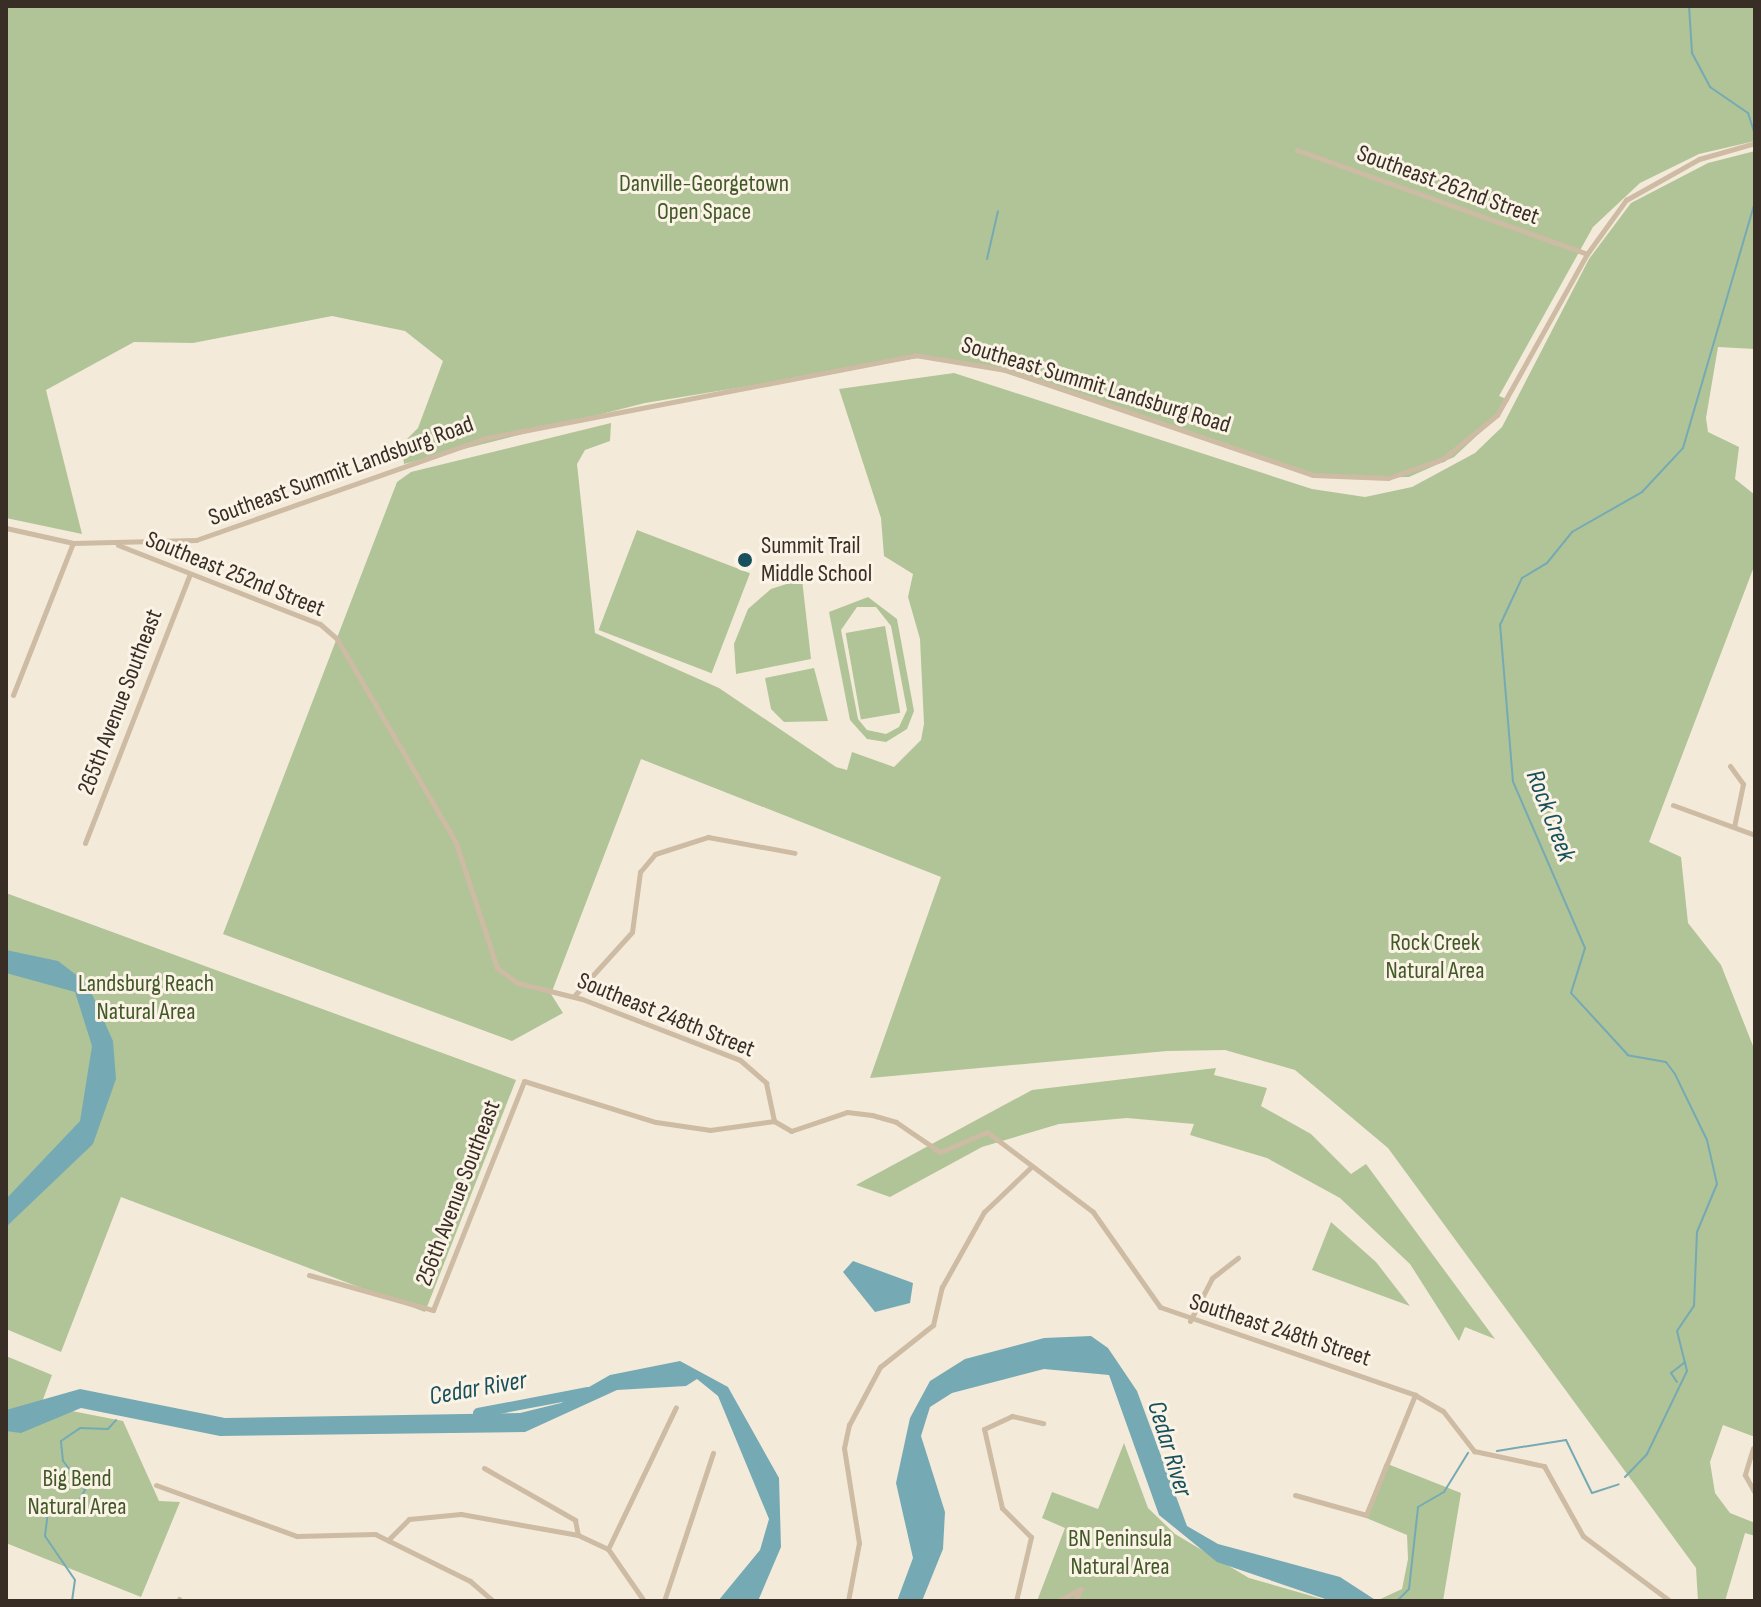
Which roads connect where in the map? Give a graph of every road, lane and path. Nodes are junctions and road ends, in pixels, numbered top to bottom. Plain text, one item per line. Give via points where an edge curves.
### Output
1 (1755, 143) edge
2 (1297, 150) dead end
3 (1587, 254) junction
4 (6, 528) edge
5 (73, 543) junction
6 (118, 545) junction
7 (190, 574) junction
8 (337, 639) joint
9 (1755, 657) edge
10 (1755, 681) edge
11 (13, 695) dead end
12 (1730, 766) dead end
13 (1673, 805) dead end
14 (1734, 827) junction
15 (1755, 835) edge
16 (85, 843) dead end
17 (795, 853) dead end
18 (574, 996) junction
19 (774, 1121) junction
20 (1030, 1168) junction
21 (1238, 1258) dead end
22 (309, 1275) dead end
23 (1190, 1321) junction
24 (1415, 1395) junction
25 (676, 1407) dead end
26 (1043, 1423) dead end
27 (1753, 1448) edge
28 (713, 1453) dead end
29 (484, 1468) dead end
30 (156, 1485) dead end
31 (1753, 1492) edge
32 (1295, 1495) dead end
33 (578, 1535) junction
34 (388, 1540) junction
35 (608, 1549) junction
36 (493, 1601) edge
37 (644, 1601) edge
38 (664, 1601) edge
39 (848, 1601) edge
40 (1016, 1601) edge
41 (1058, 1601) edge
42 (1075, 1601) edge
43 (1670, 1601) edge

1 - 3 street, Southeast Summit Landsburg Road via 1643,187
2 - 3 street, Southeast 262nd Street
3 - 6 street, Southeast Summit Landsburg Road via 1497,415 1443,459 1388,478 1313,475 1006,370 915,355 494,436 233,531
4 - 5 street, Southeast Summit Landsburg Road
5 - 6 street, Southeast Summit Landsburg Road
5 - 11 street
6 - 7 street, Southeast 252nd Street
7 - 8 street, Southeast 252nd Street via 320,624
7 - 16 street, 265th Avenue Southeast
8 - 18 street, Southeast 248th Street via 456,843 497,968 518,983
9 - 10 street
12 - 14 street via 1743,784
13 - 14 street
14 - 15 street
17 - 18 street via 708,837 655,854 640,872 632,932
18 - 19 street, Southeast 248th Street via 740,1060 766,1083
19 - 20 street, Southeast 248th Street via 799,1131 847,1112 884,1117 940,1152 981,1130
19 - 22 street, 256th Avenue Southeast via 710,1130 521,1083 427,1313
20 - 23 street, Southeast 248th Street via 1093,1212 1153,1301
20 - 39 street via 984,1212 942,1287 933,1325 880,1367 849,1425 844,1448 859,1543
21 - 23 street via 1212,1278
23 - 24 street, Southeast 248th Street via 1291,1348
24 - 32 street via 1363,1517
24 - 43 street, Southeast 248th Street via 1443,1411 1474,1451 1544,1466 1583,1536
25 - 35 street
26 - 40 street via 1012,1416 993,1418 984,1429 1002,1508 1031,1537
27 - 31 street via 1745,1475
28 - 38 street
29 - 33 street via 575,1520
30 - 34 street via 297,1536 370,1533
33 - 34 street via 461,1514 409,1519
33 - 35 street
34 - 36 street
35 - 37 street
41 - 42 street via 1081,1589

